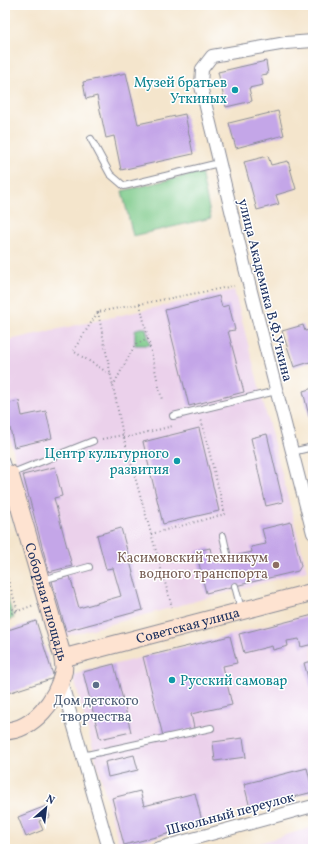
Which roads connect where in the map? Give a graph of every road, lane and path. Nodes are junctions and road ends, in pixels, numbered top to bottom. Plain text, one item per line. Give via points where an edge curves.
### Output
1 (313, 41) edge
2 (91, 139) dead end
3 (219, 163) junction
4 (234, 286) dead end
5 (140, 304) junction
6 (98, 312) junction
7 (148, 339) junction
8 (111, 374) junction
9 (113, 386) junction
10 (276, 390) junction
11 (162, 400) dead end
12 (173, 416) dead end
13 (196, 420) dead end
14 (174, 426) dead end
15 (123, 435) junction
16 (124, 438) junction
17 (93, 441) joint
18 (313, 447) edge
19 (292, 452) junction
20 (7, 470) edge
21 (313, 533) edge
22 (151, 534) junction
23 (223, 536) dead end
24 (228, 558) dead end
25 (89, 567) dead end
26 (5, 571) edge
27 (40, 580) junction
28 (235, 586) dead end
29 (313, 592) edge
30 (5, 606) edge
31 (172, 606) dead end
32 (18, 611) junction
33 (241, 611) junction
34 (5, 615) edge
35 (63, 658) junction
36 (61, 680) junction
37 (211, 728) dead end
38 (7, 734) edge
39 (82, 756) junction
40 (313, 806) edge
41 (109, 849) edge
42 (156, 849) edge

1 - 3 street, улица Академика В.Ф.Уткина via 212,56 202,69 201,86
2 - 3 lane via 110,174 124,186
3 - 10 street, улица Академика В.Ф.Уткина
4 - 5 path
5 - 6 path
5 - 7 path
6 - 8 path
6 - 8 path via 73,351
7 - 9 path via 135,345
7 - 11 path
8 - 9 path
9 - 15 path
10 - 12 lane
10 - 19 street, улица Академика В.Ф.Уткина
13 - 22 path via 201,419 225,514
14 - 16 path
15 - 16 path
15 - 17 path
16 - 22 path
17 - 20 lane
18 - 19 lane
19 - 21 street, улица Академика В.Ф.Уткина
20 - 27 street, Соборная площадь
22 - 31 path
23 - 24 lane
25 - 27 lane
26 - 32 path
27 - 35 street, Соборная площадь
28 - 33 lane
29 - 33 street, Советская улица
30 - 32 path
32 - 34 path
33 - 35 street, Советская улица
35 - 36 street, Соборная площадь via 64,672
36 - 38 street, Соборная площадь via 43,712 29,723
36 - 39 street
37 - 39 lane
39 - 41 street
40 - 42 street, Школьный переулок

